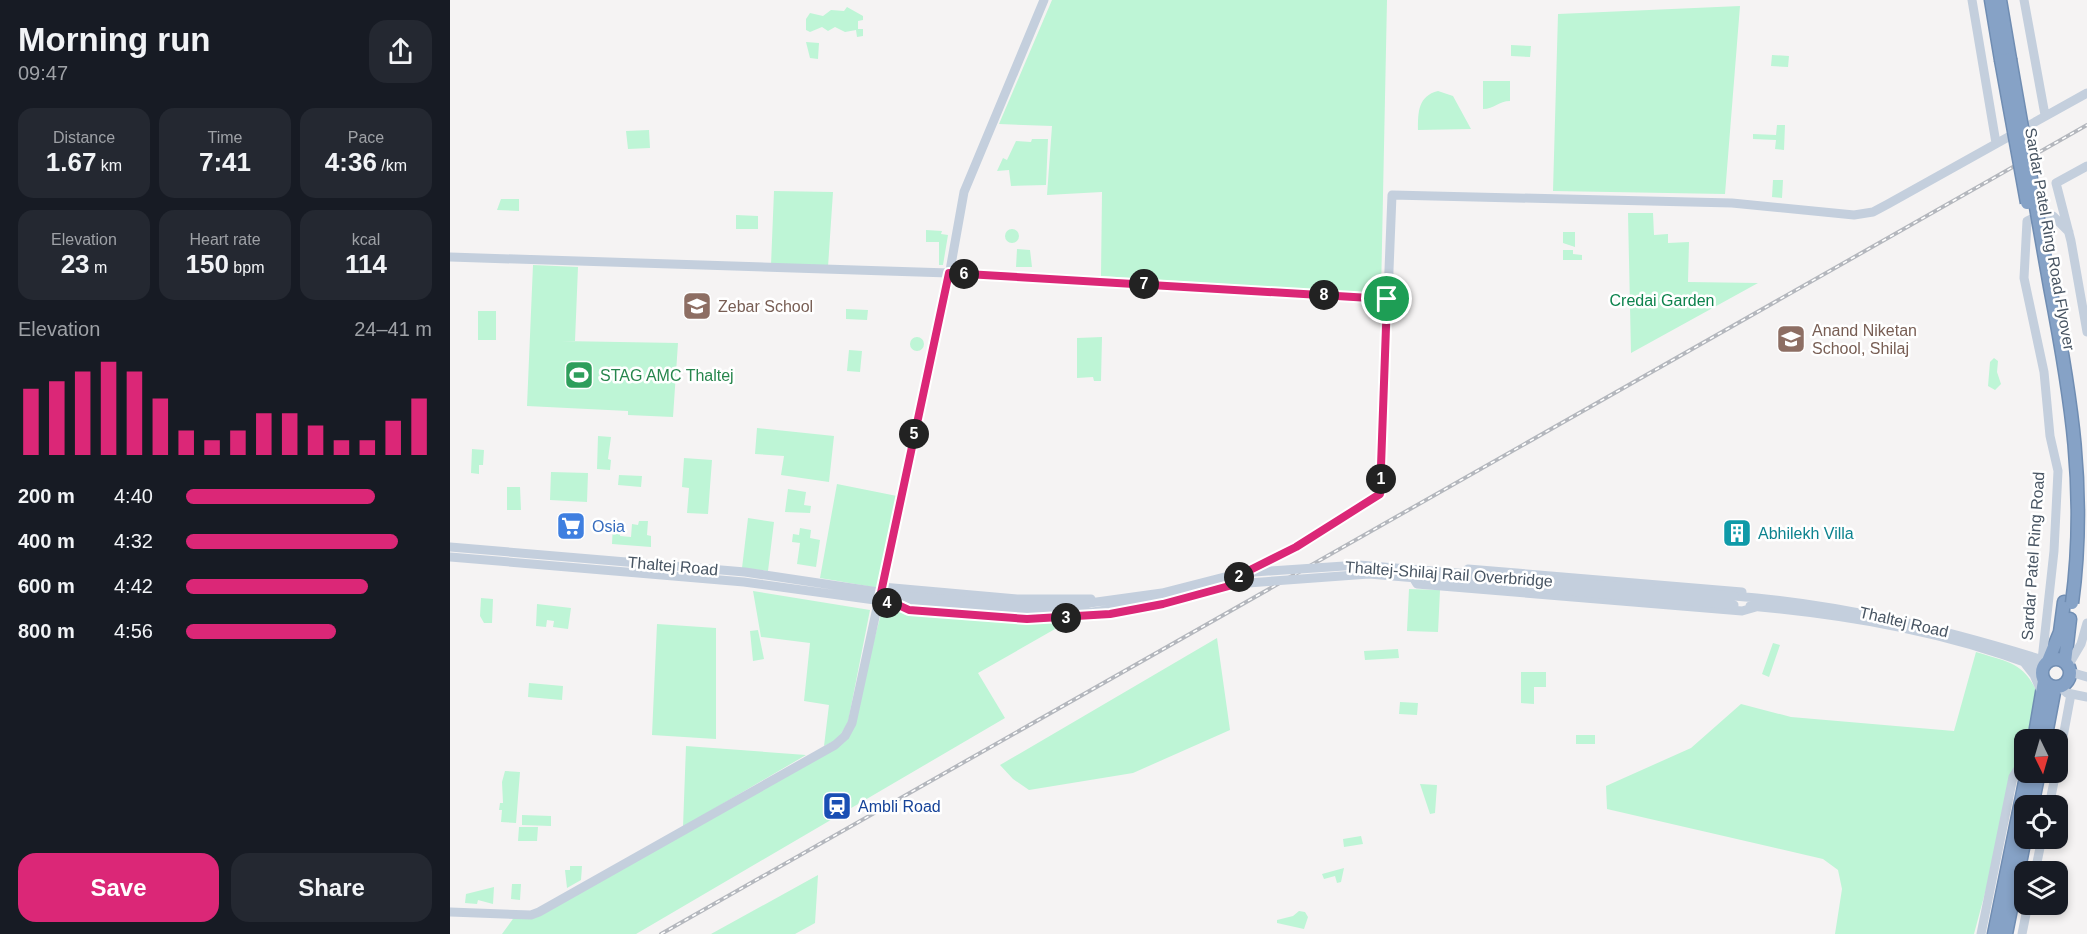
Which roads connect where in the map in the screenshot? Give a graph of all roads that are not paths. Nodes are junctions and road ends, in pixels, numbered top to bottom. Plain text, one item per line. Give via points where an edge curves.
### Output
1 (1044, 0) edge
2 (1972, 0) edge
3 (1991, 0) edge
4 (2000, 0) edge
5 (2024, 0) edge
6 (2087, 93) edge
7 (2045, 115) junction
8 (1996, 143) junction
9 (2087, 166) edge
10 (2069, 232) junction
11 (450, 257) edge
12 (949, 273) junction
13 (1387, 299) junction
14 (2087, 332) edge
15 (450, 547) edge
16 (450, 557) edge
17 (1465, 570) junction
18 (1240, 575) junction
19 (1467, 588) junction
20 (881, 594) junction
21 (894, 599) junction
22 (1756, 602) junction
23 (2068, 602) junction
24 (2087, 623) edge
25 (2022, 661) junction
26 (2068, 667) junction
27 (2049, 674) junction
28 (2087, 677) edge
29 (2071, 694) junction
30 (2042, 695) junction
31 (2087, 697) edge
32 (2036, 729) edge
33 (2046, 729) edge
34 (2064, 729) edge
35 (2014, 775) edge
36 (2025, 783) edge
37 (2023, 849) edge
38 (450, 912) edge
39 (2026, 915) edge
40 (1982, 934) edge
41 (1994, 934) edge
42 (2006, 934) edge
43 (2022, 934) edge

1 - 12 street via 964,192
2 - 8 street
3 - 23 highway, Sardar Patel Ring Road Flyover, bridge via 2068,452 2072,537
4 - 23 highway, Sardar Patel Ring Road Flyover, bridge via 2071,407 2080,537
5 - 7 street
6 - 7 street
7 - 8 street
8 - 13 street via 1873,212 1854,215 1732,204 1392,195
9 - 10 street via 2056,183
10 - 14 street
10 - 27 street, Sardar Patel Ring Road via 2053,216 2044,213 2027,221 2025,230 2024,278 2058,471
11 - 12 street
12 - 13 street
12 - 20 street
13 - 18 street via 1380,494 1296,547
15 - 20 street, Thaltej Road via 745,572
16 - 20 street, Thaltej Road
17 - 19 street
17 - 19 street via 1417,567 1414,579 1417,584
17 - 22 street via 1728,590
18 - 20 street via 1134,595 1067,600
18 - 21 street via 1229,586 1163,604 1060,618 909,610
19 - 22 street via 1742,611
20 - 21 street, Thaltej Road
20 - 38 street via 852,723 835,746 539,912
21 - 22 street, Thaltej-Shilaj Rail Overbridge, bridge via 1075,605 1162,593 1240,573 1359,565
22 - 25 street via 1882,622
22 - 27 street, Thaltej Road via 1883,616 2005,647
23 - 26 highway, Sardar Patel Ring Road Flyover
23 - 27 highway, Sardar Patel Ring Road Flyover
24 - 26 street
25 - 27 street
25 - 30 street via 2034,675
26 - 27 highway via 2057,659
26 - 27 highway via 2067,682
26 - 28 street
27 - 29 street
27 - 30 highway, Sardar Patel Ring Road
27 - 33 highway, Sardar Patel Ring Road
29 - 31 street
29 - 34 street
30 - 32 highway, Sardar Patel Ring Road
35 - 40 street
36 - 41 highway
37 - 42 highway
39 - 43 street

